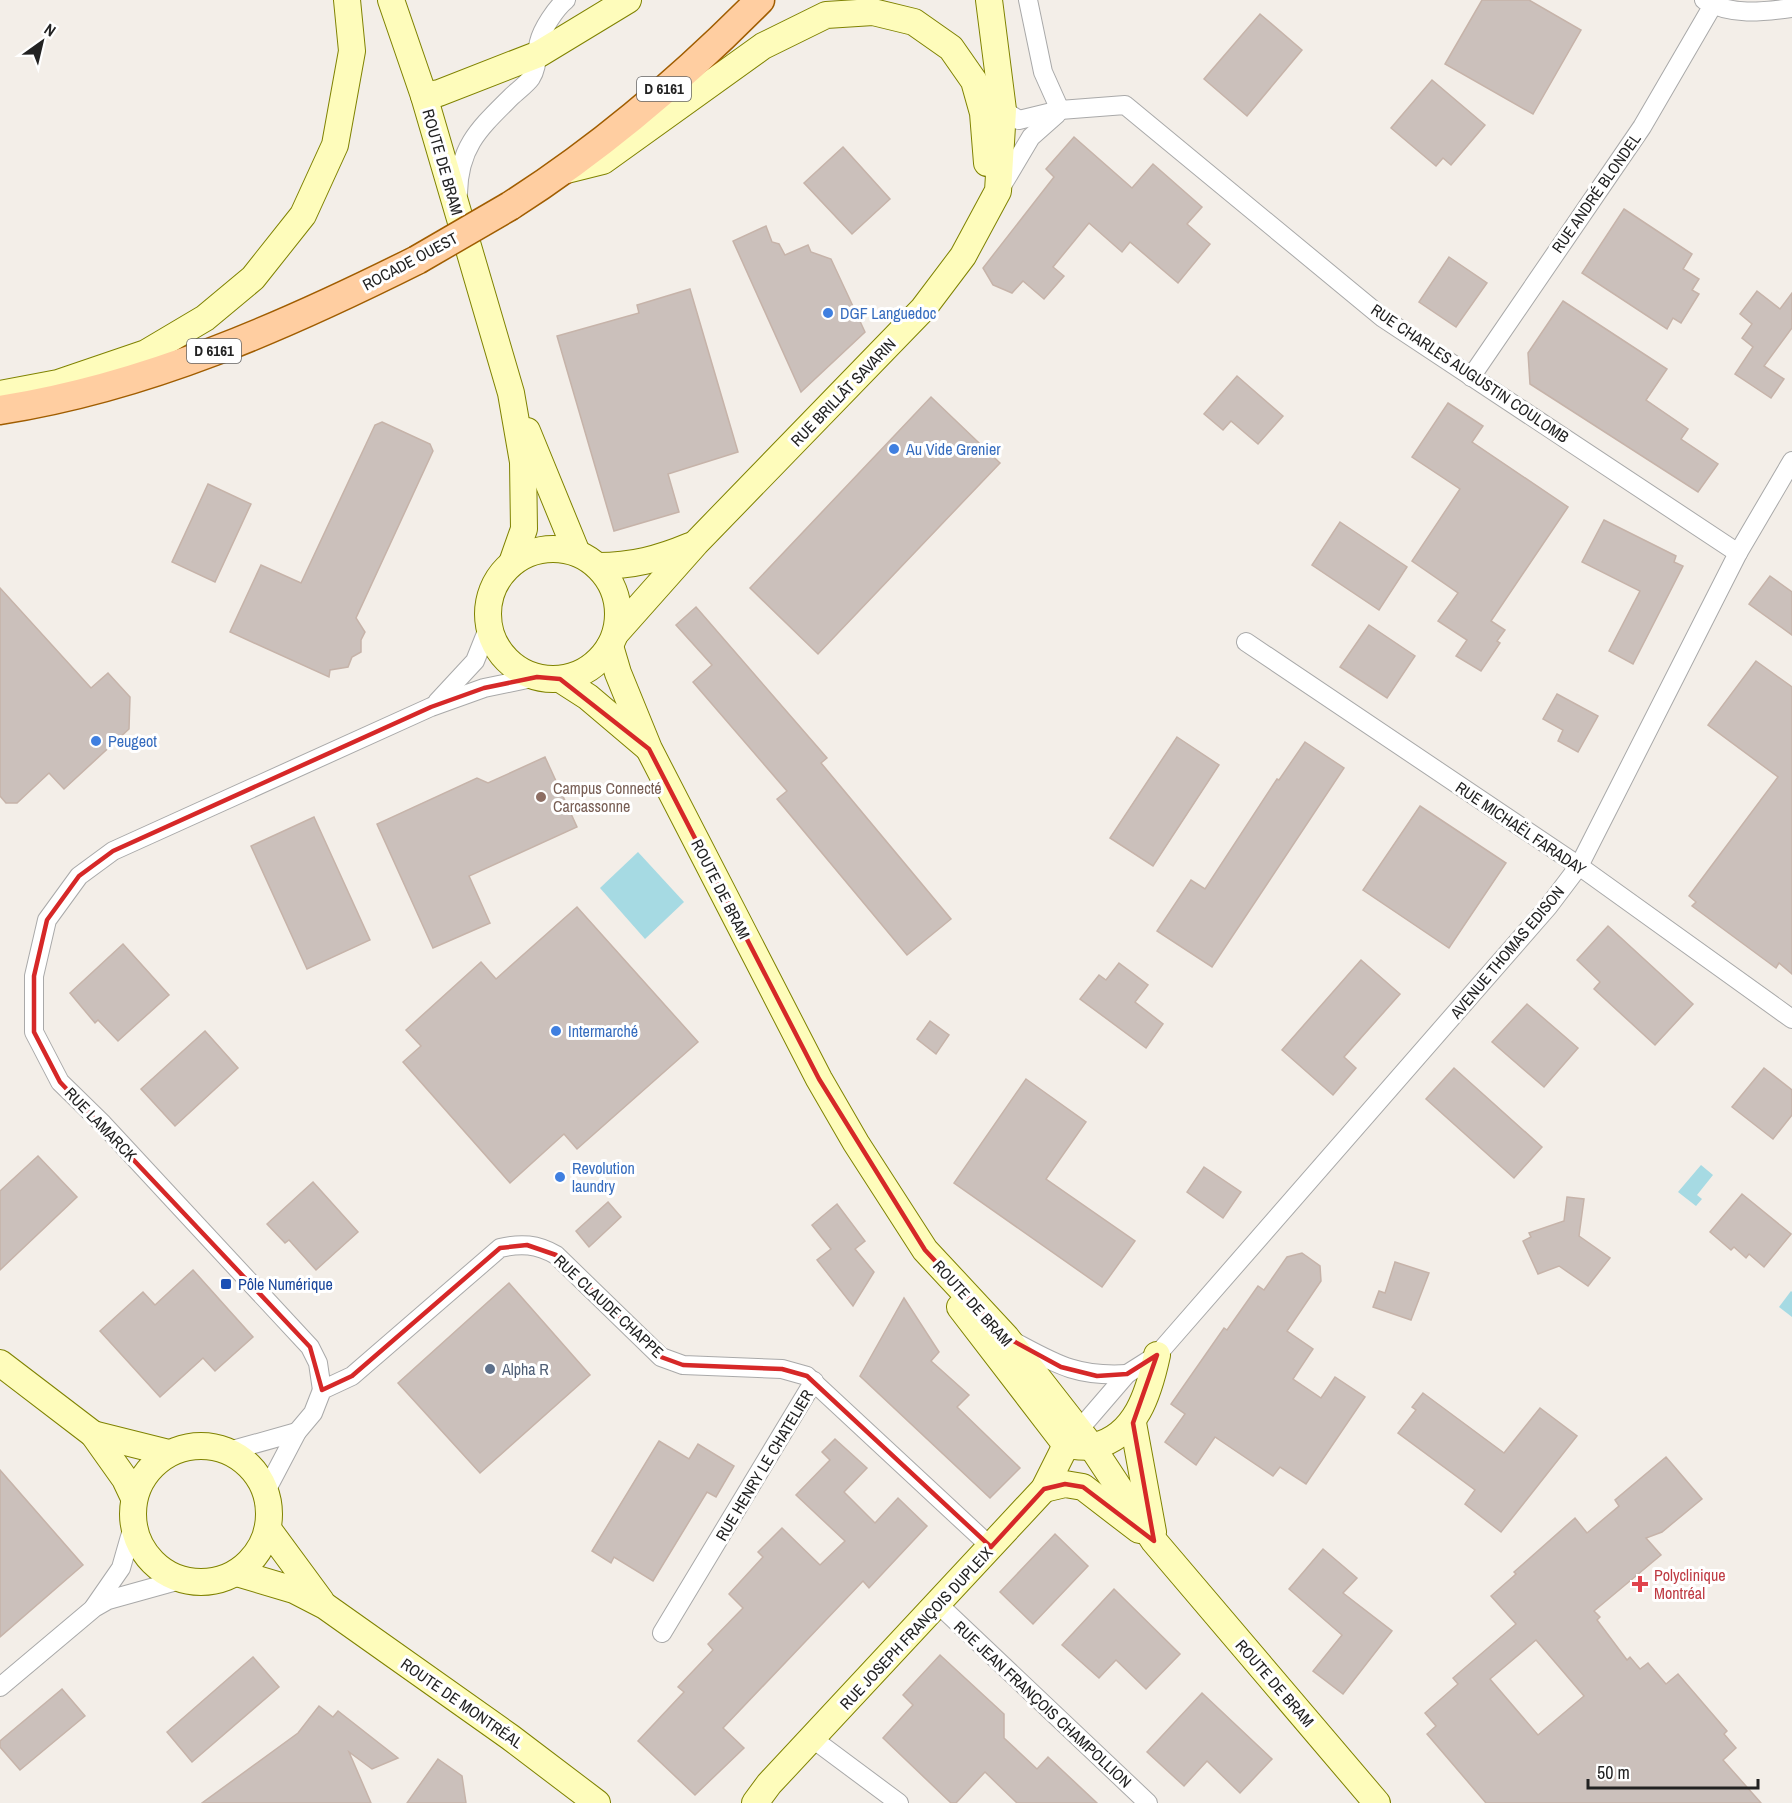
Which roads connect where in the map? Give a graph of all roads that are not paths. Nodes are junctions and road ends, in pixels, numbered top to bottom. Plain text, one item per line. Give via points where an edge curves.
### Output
1 (347, 0) edge
2 (391, 0) edge
3 (566, 0) edge
4 (628, 0) edge
5 (760, 0) edge
6 (989, 0) edge
7 (1028, 0) edge
8 (1708, 3) edge
9 (1792, 8) edge
10 (539, 54) junction
11 (424, 96) junction
12 (1003, 110) junction
13 (1060, 110) junction
14 (563, 171) junction
15 (998, 191) junction
16 (458, 216) junction
17 (977, 230) junction
18 (1471, 377) junction
19 (511, 393) junction
20 (0, 394) edge
21 (0, 410) edge
22 (1792, 461) edge
23 (696, 543) junction
24 (1738, 553) junction
25 (588, 560) junction
26 (512, 563) junction
27 (489, 626) junction
28 (613, 640) junction
29 (1246, 642) dead end
30 (548, 678) junction
31 (431, 707) junction
32 (649, 749) junction
33 (1579, 866) junction
34 (1792, 1019) edge
35 (925, 1250) junction
36 (1006, 1337) junction
37 (1157, 1355) junction
38 (0, 1363) edge
39 (1127, 1374) junction
40 (814, 1381) junction
41 (322, 1390) junction
42 (1133, 1423) junction
43 (297, 1432) junction
44 (93, 1434) junction
45 (1079, 1441) junction
46 (229, 1451) junction
47 (169, 1452) junction
48 (1044, 1489) junction
49 (266, 1491) junction
50 (134, 1498) junction
51 (133, 1526) junction
52 (268, 1529) junction
53 (1154, 1541) junction
54 (991, 1547) junction
55 (237, 1573) junction
56 (180, 1580) junction
57 (938, 1604) junction
58 (325, 1606) junction
59 (94, 1608) junction
60 (662, 1633) dead end
61 (0, 1688) edge
62 (813, 1739) junction
63 (597, 1803) edge
64 (755, 1803) edge
65 (899, 1803) edge
66 (1148, 1803) edge
67 (1377, 1803) edge

1 - 20 main road via 352,51 335,144 303,215 253,278 205,318 146,353 58,383
2 - 11 main road, ROUTE DE BRAM
3 - 10 street via 539,42
4 - 10 main road
5 - 14 main road, ROCADE OUEST / D 6161 via 644,107
6 - 12 main road
7 - 13 street via 1043,72
8 - 9 street via 1750,13
8 - 18 street, RUE ANDRÉ BLONDEL via 1642,127
10 - 11 main road
10 - 16 street via 531,77 479,129 465,151 459,171
11 - 16 main road, ROUTE DE BRAM
12 - 13 street, RUE CHARLES AUGUSTIN COULOMB via 1019,120
12 - 15 main road
13 - 15 street via 1031,137
13 - 18 street, RUE CHARLES AUGUSTIN COULOMB via 1125,105 1383,318
14 - 17 main road via 603,161 763,46 826,15 873,12 914,22 951,48 974,81 987,164
14 - 21 main road, ROCADE OUEST / D 6161, bridge via 417,260 337,300 219,350 52,402
15 - 17 main road, RUE BRILLÂT SAVARIN
16 - 19 main road, ROUTE DE BRAM
17 - 23 main road, RUE BRILLÂT SAVARIN via 963,256 923,309
18 - 24 street, RUE CHARLES AUGUSTIN COULOMB
19 - 25 main road, ROUTE DE BRAM
19 - 26 main road, ROUTE DE BRAM via 523,462 524,530
22 - 24 street, AVENUE THOMAS EDISON
23 - 25 main road, RUE BRILLÂT SAVARIN via 657,560 624,566
23 - 28 main road, RUE BRILLÂT SAVARIN
24 - 33 street, AVENUE THOMAS EDISON
25 - 26 main road, ROUTE DE BRAM via 561,549 543,549
25 - 28 main road, ROUTE DE BRAM via 609,580 616,597 619,615
26 - 27 main road, ROUTE DE BRAM via 492,591
27 - 30 main road, ROUTE DE BRAM via 495,644 506,658 520,670
27 - 31 street, RUE LAMARCK via 474,661
28 - 30 main road via 597,662 580,674
28 - 32 main road, ROUTE DE BRAM via 618,673
29 - 33 street, RUE MICHAËL FARADAY
30 - 31 street, RUE LAMARCK via 484,688
30 - 32 main road, ROUTE DE BRAM via 588,697
31 - 41 street, RUE LAMARCK via 112,851 79,876 47,920 34,976 34,1032 60,1082 310,1347 318,1363
32 - 35 main road, ROUTE DE BRAM via 819,1079
33 - 34 street, RUE MICHAËL FARADAY
33 - 37 street, AVENUE THOMAS EDISON via 1548,907
35 - 36 main road, ROUTE DE BRAM
35 - 45 main road via 971,1323
36 - 39 street, AVENUE THOMAS EDISON via 1061,1366 1097,1376
36 - 45 main road, ROUTE DE BRAM
37 - 39 street, AVENUE THOMAS EDISON
37 - 42 main road
38 - 44 main road
39 - 45 street, AVENUE THOMAS EDISON
40 - 41 street, RUE CLAUDE CHAPPE via 798,1371 683,1365 661,1357 556,1255 541,1247 514,1245 500,1248 352,1376
40 - 54 street, RUE HENRY LE CHATELIER
40 - 60 street, RUE HENRY LE CHATELIER
41 - 43 street via 313,1413
42 - 45 main road via 1109,1442
42 - 53 main road
43 - 46 street
43 - 49 street
44 - 47 main road
44 - 50 main road
45 - 48 main road, RUE JOSEPH FRANÇOIS DUPLEIX
45 - 53 main road, ROUTE DE BRAM
46 - 47 main road via 189,1446
46 - 49 main road via 245,1461
47 - 50 main road via 141,1479
48 - 53 main road via 1065,1484 1083,1487
48 - 54 main road, RUE JOSEPH FRANÇOIS DUPLEIX
49 - 52 main road
50 - 51 main road
51 - 56 main road via 149,1559
51 - 59 street via 122,1568
52 - 55 main road via 257,1554
52 - 58 main road, ROUTE DE MONTRÉAL
53 - 67 main road, ROUTE DE BRAM
54 - 57 main road, RUE JOSEPH FRANÇOIS DUPLEIX
55 - 56 main road via 219,1581
55 - 58 main road, ROUTE DE MONTRÉAL via 294,1590
56 - 59 street via 108,1600
57 - 62 main road, RUE JOSEPH FRANÇOIS DUPLEIX
57 - 66 street, RUE JEAN FRANÇOIS CHAMPOLLION
58 - 63 main road, ROUTE DE MONTRÉAL
59 - 61 street
62 - 64 main road, RUE JOSEPH FRANÇOIS DUPLEIX
62 - 65 street

